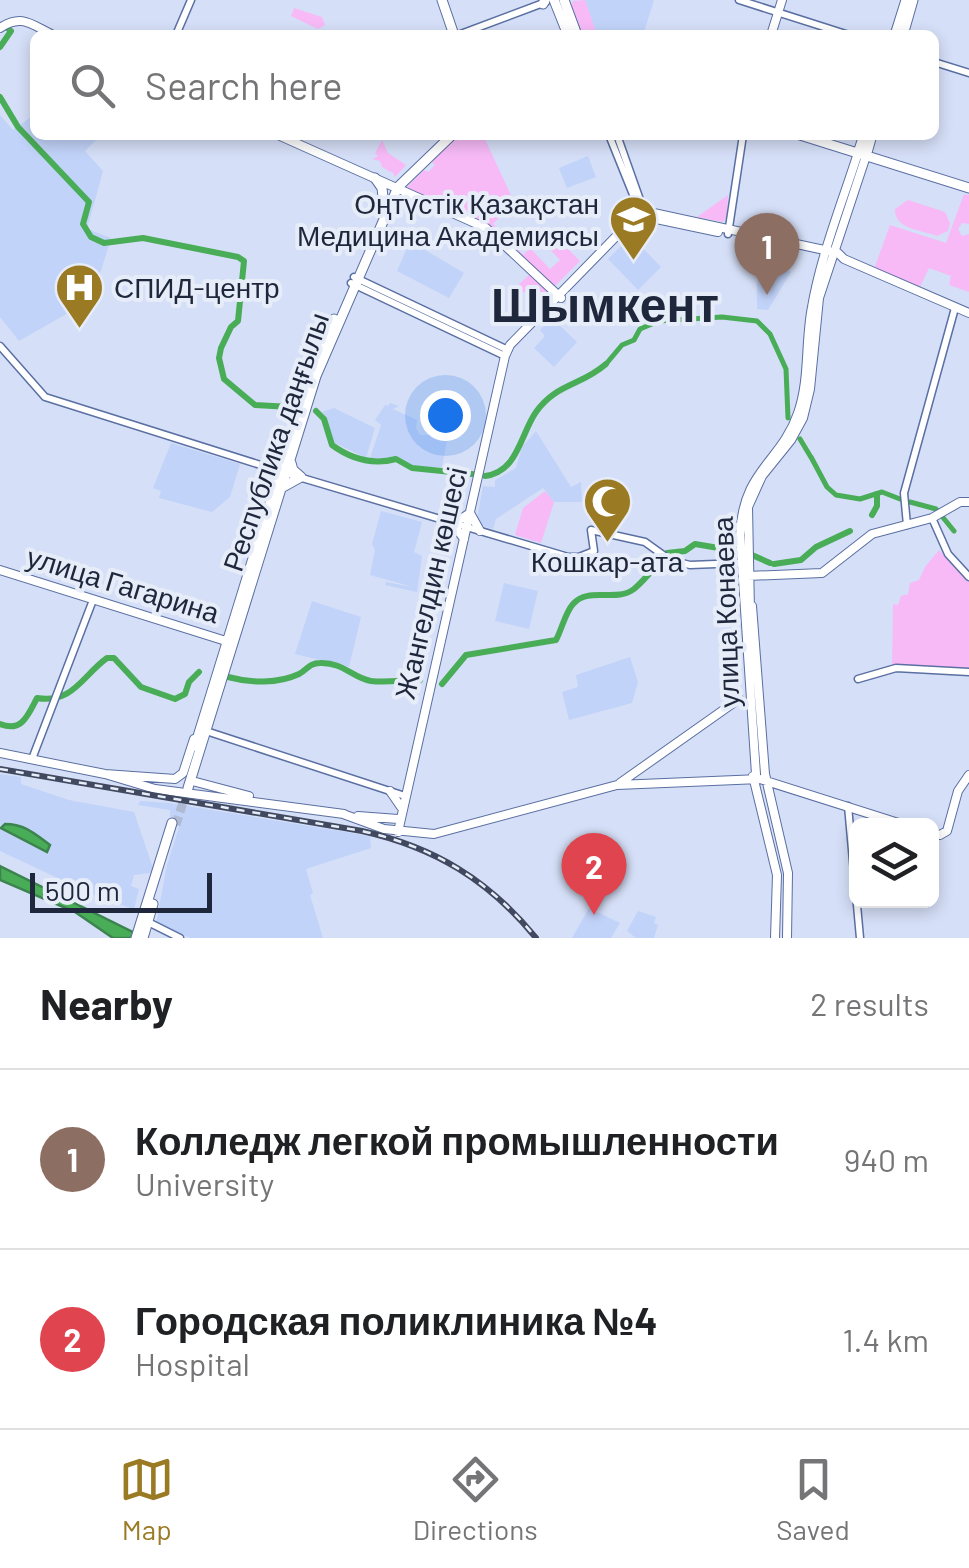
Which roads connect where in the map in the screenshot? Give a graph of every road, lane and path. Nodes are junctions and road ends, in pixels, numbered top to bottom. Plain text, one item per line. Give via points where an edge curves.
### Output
1 (192, 0) edge
2 (442, 0) edge
3 (739, 0) edge
4 (782, 0) edge
5 (909, 0) edge
6 (549, 1) edge
7 (568, 4) edge
8 (778, 13) junction
9 (3, 26) edge
10 (43, 30) edge
11 (178, 30) edge
12 (454, 30) edge
13 (470, 30) edge
14 (565, 30) edge
15 (576, 30) edge
16 (773, 30) edge
17 (833, 30) edge
18 (900, 30) edge
19 (939, 64) edge
20 (969, 73) edge
21 (289, 140) edge
22 (438, 140) edge
23 (447, 140) edge
24 (615, 140) edge
25 (742, 140) edge
26 (822, 140) edge
27 (829, 140) edge
28 (867, 150) edge
29 (375, 178) junction
30 (396, 186) junction
31 (969, 187) edge
32 (384, 206) junction
33 (643, 215) junction
34 (731, 232) junction
35 (834, 241) junction
36 (814, 249) junction
37 (830, 253) junction
38 (844, 259) junction
39 (355, 281) junction
40 (559, 297) junction
41 (814, 301) junction
42 (955, 308) junction
43 (969, 313) edge
44 (0, 346) edge
45 (506, 353) junction
46 (812, 380) junction
47 (804, 404) junction
48 (793, 439) junction
49 (288, 454) junction
50 (267, 467) junction
51 (283, 472) junction
52 (301, 477) junction
53 (753, 487) junction
54 (280, 494) junction
55 (969, 498) edge
56 (748, 501) junction
57 (470, 512) junction
58 (933, 518) junction
59 (453, 524) junction
60 (907, 525) junction
61 (467, 528) junction
62 (480, 531) junction
63 (464, 539) junction
64 (745, 560) junction
65 (0, 570) edge
66 (766, 575) junction
67 (746, 576) junction
68 (969, 578) edge
69 (748, 594) junction
70 (93, 600) junction
71 (230, 642) junction
72 (969, 672) edge
73 (858, 679) dead end
74 (738, 699) dead end
75 (203, 732) junction
76 (0, 753) edge
77 (32, 758) junction
78 (969, 775) edge
79 (759, 780) junction
80 (616, 784) junction
81 (185, 787) junction
82 (390, 791) junction
83 (405, 796) junction
84 (848, 805) junction
85 (402, 808) junction
86 (885, 818) edge
87 (398, 819) junction
88 (174, 824) tunnel mouth
89 (386, 824) junction
90 (398, 832) junction
91 (939, 833) edge
92 (144, 921) junction
93 (140, 938) edge
94 (180, 938) edge
95 (781, 938) edge
96 (860, 938) edge

1 - 11 street
2 - 12 main road
3 - 8 street
4 - 8 main road
5 - 18 main road
6 - 13 street
6 - 14 main road
7 - 15 main road
8 - 16 main road
8 - 17 street
9 - 10 main road via 22,20
19 - 20 street
21 - 29 main road
22 - 30 main road, Республика даңғылы
23 - 30 main road, Республика даңғылы
24 - 33 street
25 - 34 street
26 - 28 main road
27 - 28 main road
28 - 31 main road
28 - 35 main road
29 - 30 main road
29 - 32 main road
30 - 32 main road, Республика даңғылы
30 - 39 main road, Республика даңғылы
30 - 40 main road via 486,228
32 - 39 main road, Республика даңғылы
33 - 34 main road
33 - 34 main road
33 - 40 main road
34 - 36 main road
35 - 36 main road
35 - 37 main road
35 - 38 main road
36 - 37 main road
37 - 38 main road
37 - 41 main road
37 - 41 main road
38 - 42 main road
39 - 45 street
39 - 49 main road, Республика даңғылы via 310,374
40 - 45 main road
41 - 46 main road
41 - 47 main road
41 - 56 main road via 795,414 755,473
42 - 43 main road
42 - 60 street via 904,493
44 - 50 street via 45,398
45 - 57 main road, Жангелдин көшесі
46 - 47 main road
46 - 48 main road via 806,419
47 - 48 main road, улица Конаева
47 - 53 main road, улица Конаева
48 - 53 main road, улица Конаева
48 - 56 main road
49 - 50 main road
49 - 51 main road, Республика даңғылы
49 - 52 main road
50 - 51 street
51 - 52 street
51 - 54 main road, Республика даңғылы
51 - 71 main road, Республика даңғылы
52 - 54 main road
52 - 59 street
53 - 56 main road, улица Конаева
54 - 71 main road, Республика даңғылы
55 - 58 main road
56 - 64 main road, улица Конаева via 740,523
57 - 59 main road
57 - 61 main road, Жангелдин көшесі
57 - 62 main road
58 - 60 main road
58 - 68 street via 948,554
59 - 61 street
59 - 63 main road
60 - 66 main road via 866,537 822,573
61 - 62 street
61 - 63 main road, Жангелдин көшесі
62 - 64 street via 568,556 594,551 591,530 638,540 690,565
63 - 83 main road, Жангелдин көшесі
64 - 66 main road
64 - 67 main road, улица Конаева
65 - 70 main road, улица Гагарина
66 - 67 main road
66 - 69 main road
67 - 69 main road, улица Конаева
69 - 79 main road
69 - 79 main road, улица Конаева via 760,692
70 - 71 main road, улица Гагарина
70 - 77 street
71 - 75 main road, Республика даңғылы
72 - 73 street via 896,668
74 - 80 main road
75 - 81 main road, Республика даңғылы
75 - 82 street
76 - 77 main road
77 - 81 main road
78 - 91 main road via 947,831
79 - 80 main road
79 - 84 main road
79 - 95 main road
79 - 95 main road via 788,874
80 - 90 main road via 446,832
81 - 89 main road
82 - 83 street
82 - 85 main road
83 - 85 main road, Жангелдин көшесі
84 - 86 main road
84 - 96 street
85 - 87 main road, Жангелдин көшесі
87 - 89 main road
87 - 90 main road, Жангелдин көшесі
88 - 92 main road
89 - 90 main road
92 - 93 main road
92 - 94 street

